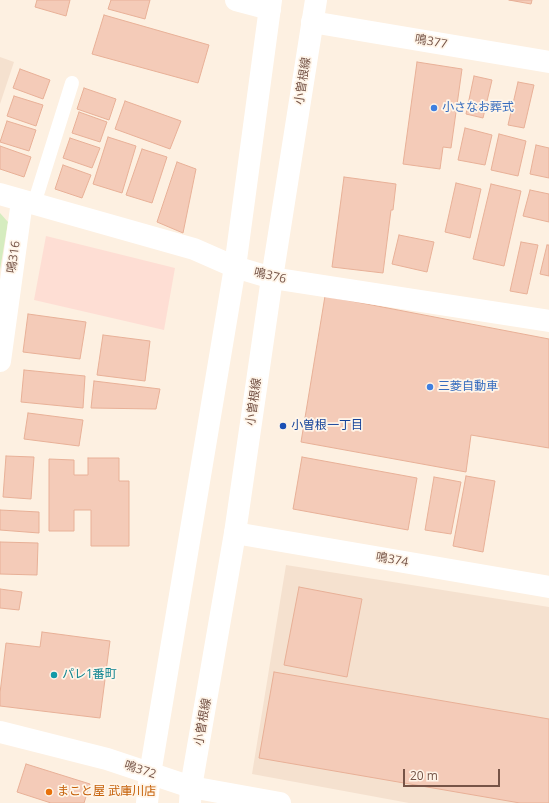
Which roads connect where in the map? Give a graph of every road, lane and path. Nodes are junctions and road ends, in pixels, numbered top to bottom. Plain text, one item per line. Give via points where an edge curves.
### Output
1 (236, 0) edge
2 (316, 0) edge
3 (270, 4) edge
4 (312, 22) junction
5 (549, 62) edge
6 (72, 84) dead end
7 (0, 194) edge
8 (28, 203) junction
9 (235, 267) junction
10 (272, 278) junction
11 (549, 322) edge
12 (0, 361) edge
13 (235, 533) junction
14 (549, 587) edge
15 (0, 732) edge
16 (150, 774) junction
17 (191, 795) edge
18 (147, 803) edge
19 (280, 803) edge

1 - 3 street
2 - 4 street, 小曽根線
3 - 9 street
4 - 5 street, 鳴377
4 - 10 street, 小曽根線
6 - 8 lane
7 - 8 street, 鳴376
8 - 9 street, 鳴376 via 194,249
8 - 12 street, 鳴316
9 - 10 street, 鳴376
9 - 16 street
10 - 11 street, 鳴376
10 - 13 street, 小曽根線
13 - 14 street, 鳴374
13 - 17 street, 小曽根線
15 - 16 street, 鳴372 via 107,759
16 - 17 street, 鳴372
16 - 18 street
17 - 19 street, 鳴372

